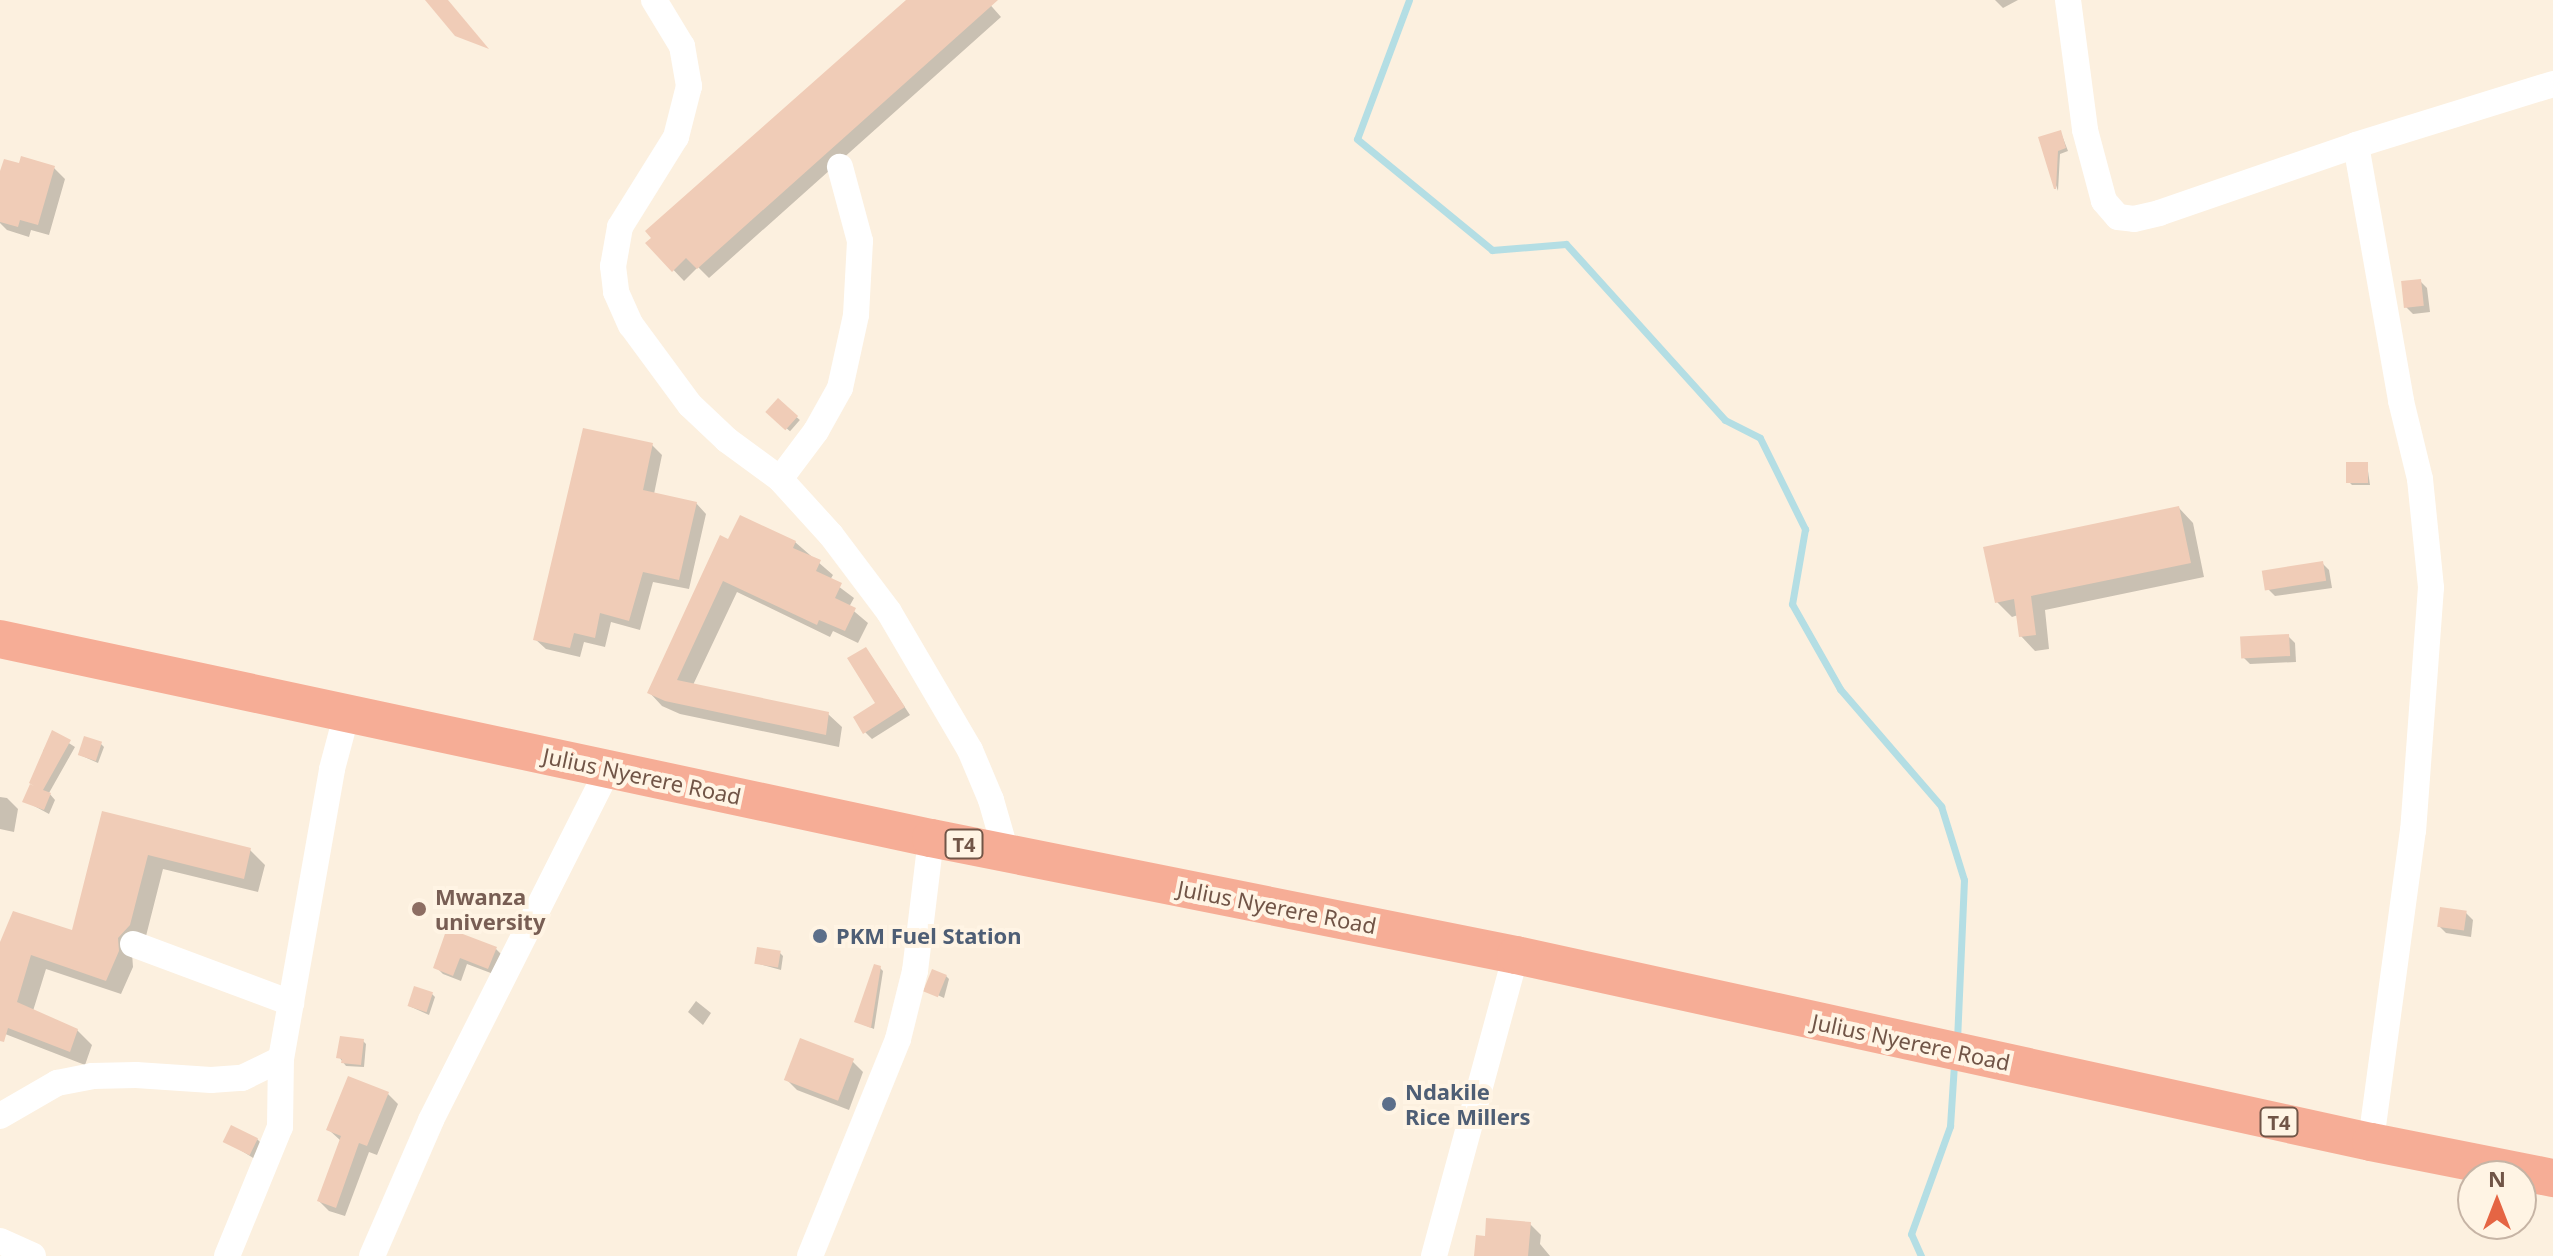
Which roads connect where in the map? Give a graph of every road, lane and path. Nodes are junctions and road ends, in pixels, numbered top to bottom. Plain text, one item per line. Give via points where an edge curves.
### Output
1 (654, 0) edge
2 (2068, 0) edge
3 (2553, 84) edge
4 (2356, 145) junction
5 (840, 167) dead end
6 (780, 479) junction
7 (0, 639) edge
8 (347, 713) junction
9 (608, 769) junction
10 (931, 838) junction
11 (1006, 852) junction
12 (133, 944) dead end
13 (1516, 955) junction
14 (291, 1003) junction
15 (281, 1059) junction
16 (0, 1116) edge
17 (2371, 1142) junction
18 (2553, 1178) edge
19 (0, 1241) edge
20 (33, 1256) edge
21 (227, 1256) edge
22 (372, 1256) edge
23 (810, 1256) edge
24 (1434, 1256) edge

1 - 6 street via 682,46 689,86 676,137 620,227 613,266 616,292 631,325 690,405
2 - 4 street via 2085,130 2104,201 2118,217 2159,213
3 - 4 street
4 - 17 street via 2420,479 2431,587 2413,830
5 - 6 street via 860,241 856,315 840,388
6 - 11 street via 889,612 970,750
7 - 8 highway, Julius Nyerere Road / T4
8 - 9 highway, Julius Nyerere Road / T4
8 - 14 street via 332,769
9 - 10 highway, Julius Nyerere Road / T4
9 - 22 street via 431,1120
10 - 11 highway, Julius Nyerere Road / T4
10 - 23 street via 915,971 898,1039
11 - 13 highway, Julius Nyerere Road / T4
12 - 14 street
13 - 17 highway, Julius Nyerere Road / T4
13 - 24 street
14 - 15 street
15 - 16 street via 242,1078 92,1076 57,1083
15 - 21 street via 280,1127
17 - 18 highway, Julius Nyerere Road / T4
19 - 20 street

